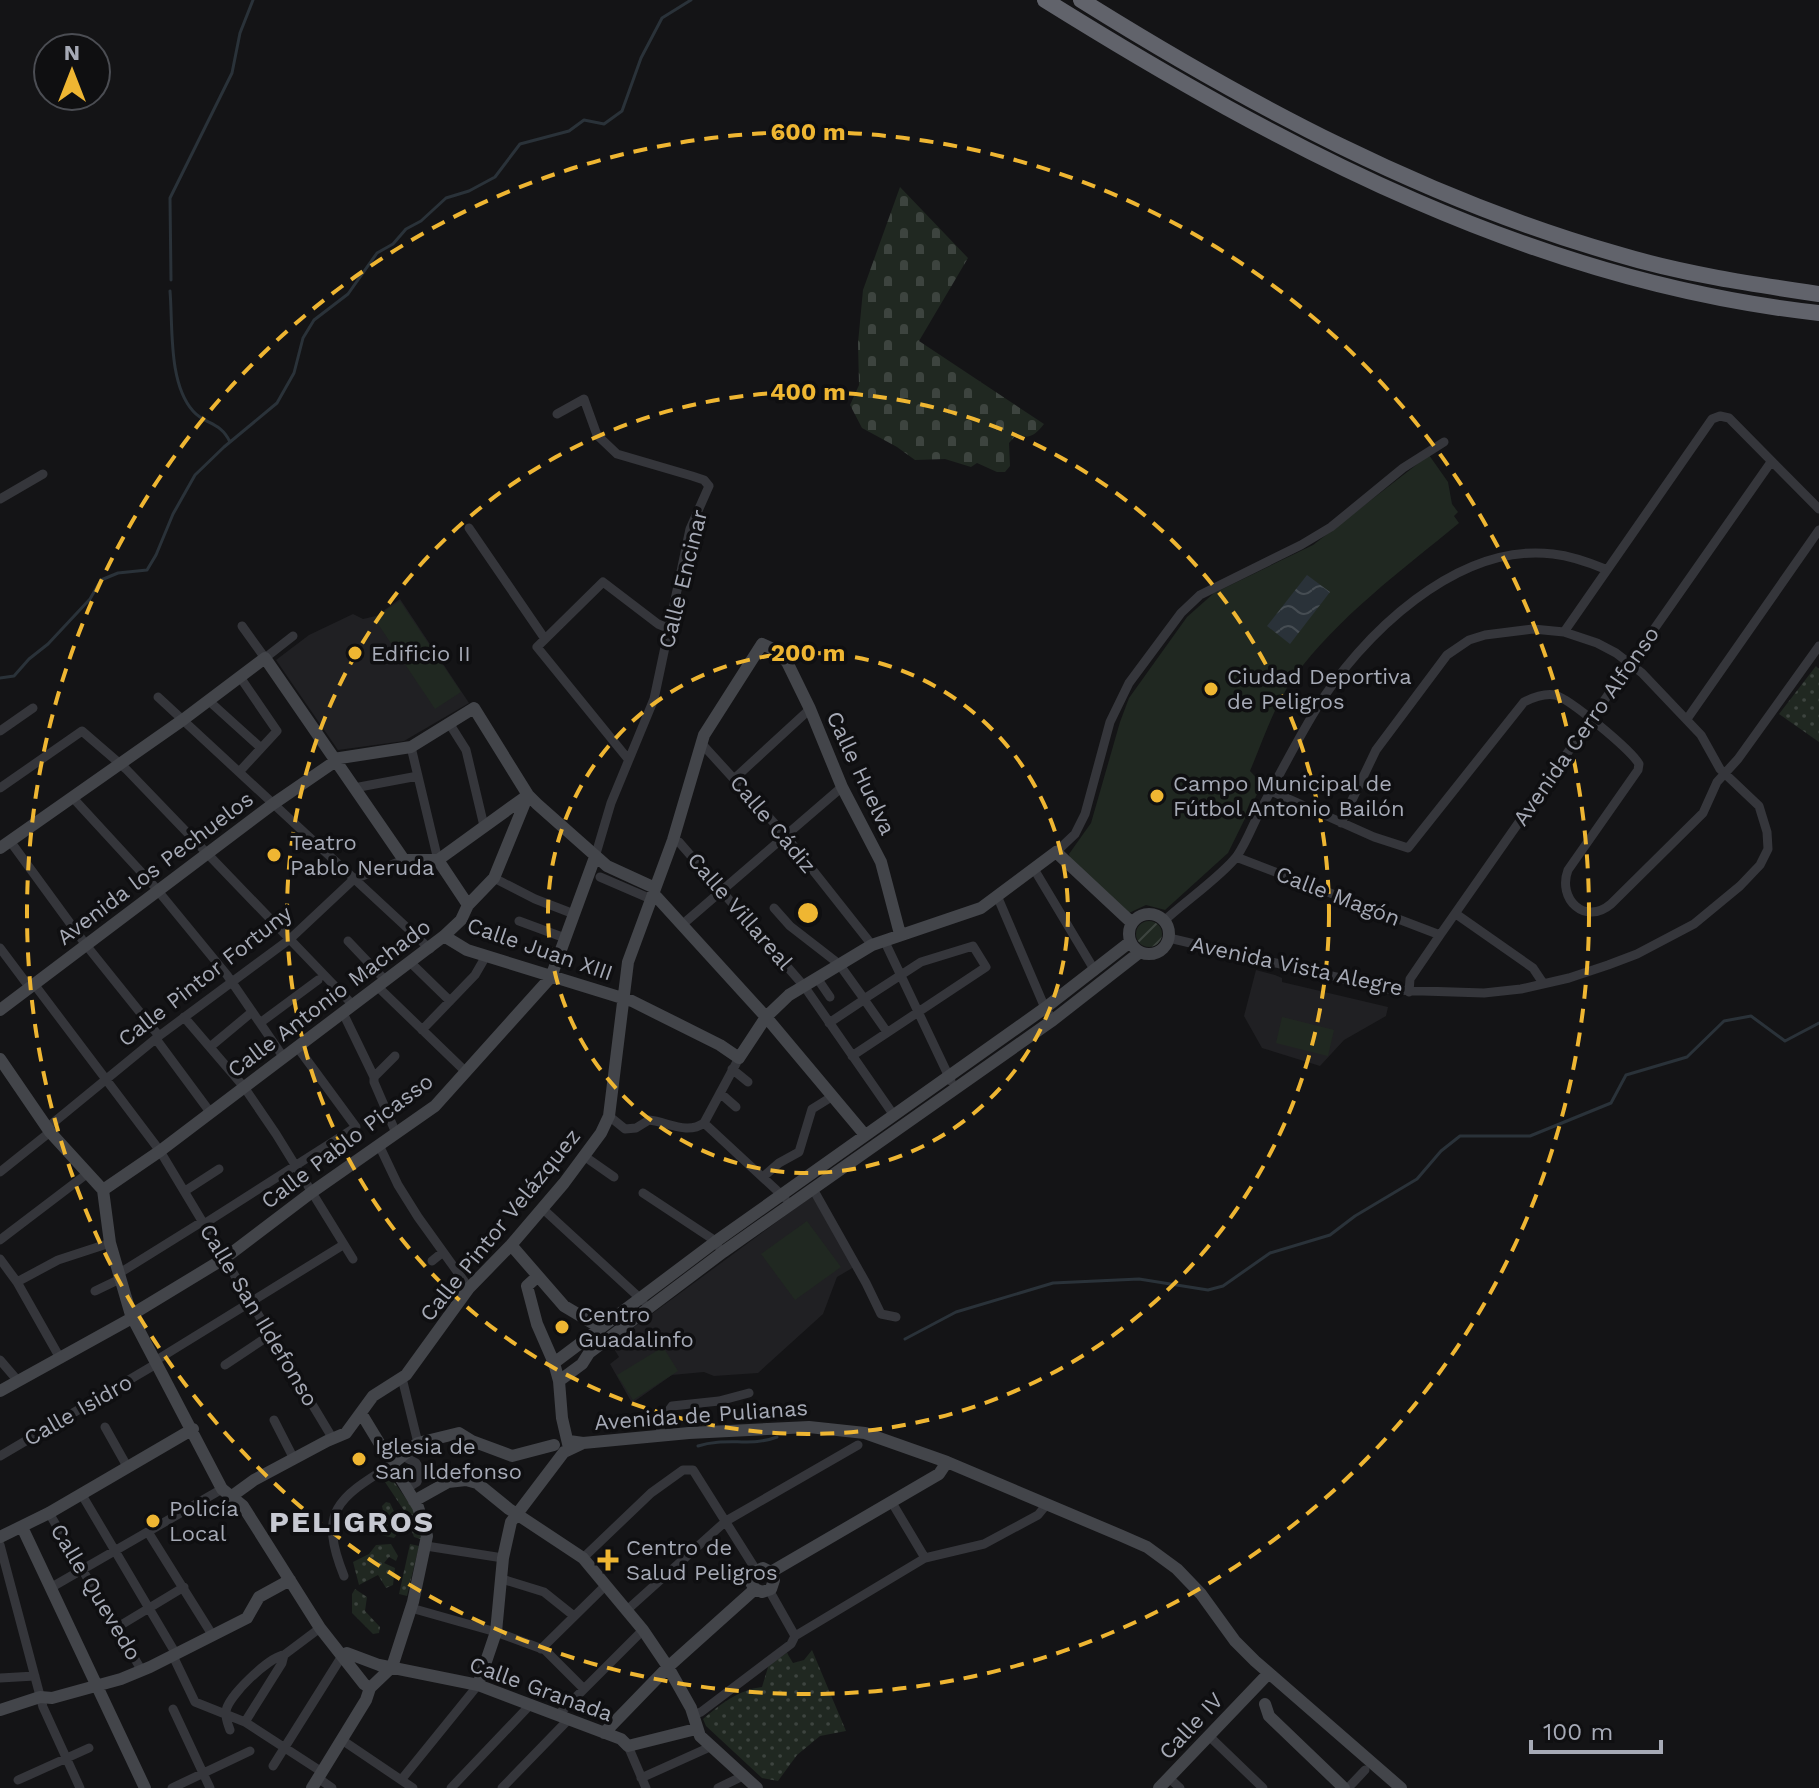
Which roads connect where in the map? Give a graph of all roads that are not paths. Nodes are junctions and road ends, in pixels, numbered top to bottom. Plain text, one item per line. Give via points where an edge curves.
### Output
1 (1045, 0) edge
2 (1081, 0) edge
3 (1819, 294) edge
4 (1819, 313) edge
5 (557, 414) dead end
6 (1444, 442) dead end
7 (1771, 462) junction
8 (43, 474) dead end
9 (0, 499) edge
10 (1819, 509) edge
11 (469, 528) dead end
12 (1819, 530) edge
13 (1605, 569) junction
14 (242, 626) dead end
15 (670, 629) junction
16 (1564, 632) junction
17 (293, 636) dead end
18 (545, 639) junction
19 (762, 644) joint
20 (1819, 646) edge
21 (265, 658) junction
22 (1630, 663) junction
23 (240, 677) junction
24 (158, 697) dead end
25 (209, 701) junction
26 (33, 708) dead end
27 (810, 709) junction
28 (184, 719) junction
29 (1687, 719) junction
30 (1590, 720) junction
31 (449, 723) junction
32 (0, 731) edge
33 (702, 744) junction
34 (411, 747) junction
35 (261, 748) junction
36 (628, 759) junction
37 (336, 760) junction
38 (119, 764) junction
39 (240, 771) junction
40 (1725, 774) junction
41 (418, 776) junction
42 (735, 778) junction
43 (842, 787) junction
44 (0, 788) edge
45 (354, 788) junction
46 (1271, 791) junction
47 (528, 795) junction
48 (73, 798) junction
49 (273, 804) junction
50 (1341, 823) junction
51 (484, 826) junction
52 (785, 835) junction
53 (673, 840) junction
54 (5, 844) edge
55 (1056, 852) junction
56 (207, 854) junction
57 (595, 857) junction
58 (1236, 857) junction
59 (404, 860) junction
60 (438, 860) junction
61 (1034, 869) junction
62 (600, 877) dead end
63 (494, 878) junction
64 (354, 879) junction
65 (721, 890) junction
66 (158, 891) junction
67 (653, 894) junction
68 (998, 898) junction
69 (468, 905) junction
70 (774, 908) dead end
71 (574, 914) junction
72 (1456, 914) junction
73 (519, 921) dead end
74 (1164, 921) junction
75 (1132, 923) junction
76 (683, 924) junction
77 (900, 934) junction
78 (1440, 935) junction
79 (444, 936) junction
80 (565, 938) junction
81 (1169, 938) junction
82 (290, 939) junction
83 (348, 941) dead end
84 (878, 942) junction
85 (1130, 942) junction
86 (86, 945) junction
87 (0, 948) edge
88 (430, 949) junction
89 (1140, 952) junction
90 (486, 956) junction
91 (411, 963) junction
92 (839, 964) junction
93 (1095, 971) junction
94 (901, 974) junction
95 (551, 977) junction
96 (817, 978) junction
97 (318, 980) dead end
98 (230, 982) junction
99 (1543, 983) junction
100 (382, 984) junction
101 (32, 986) junction
102 (804, 986) junction
103 (1409, 992) junction
104 (830, 997) dead end
105 (622, 998) junction
106 (864, 999) junction
107 (450, 1001) junction
108 (1045, 1008) junction
109 (348, 1009) junction
110 (0, 1010) edge
111 (252, 1012) junction
112 (918, 1012) junction
113 (184, 1017) junction
114 (766, 1017) junction
115 (1053, 1020) junction
116 (260, 1023) junction
117 (829, 1023) junction
118 (422, 1030) junction
119 (887, 1032) junction
120 (157, 1038) junction
121 (210, 1047) junction
122 (298, 1048) junction
123 (395, 1056) dead end
124 (852, 1056) junction
125 (284, 1058) junction
126 (0, 1059) edge
127 (735, 1064) junction
128 (466, 1072) junction
129 (374, 1077) junction
130 (104, 1079) junction
131 (748, 1082) dead end
132 (952, 1082) junction
133 (244, 1087) junction
134 (720, 1093) junction
135 (833, 1096) junction
136 (736, 1107) dead end
137 (210, 1112) junction
138 (893, 1114) junction
139 (609, 1116) junction
140 (704, 1123) junction
141 (49, 1130) junction
142 (396, 1133) junction
143 (868, 1140) junction
144 (379, 1145) junction
145 (160, 1151) junction
146 (584, 1156) junction
147 (296, 1166) junction
148 (219, 1169) dead end
149 (0, 1172) edge
150 (88, 1173) junction
151 (764, 1176) junction
152 (614, 1177) dead end
153 (813, 1189) junction
154 (103, 1190) junction
155 (185, 1191) junction
156 (312, 1192) junction
157 (643, 1193) dead end
158 (786, 1199) junction
159 (543, 1209) junction
160 (204, 1222) junction
161 (0, 1240) edge
162 (110, 1243) junction
163 (343, 1245) junction
164 (511, 1245) junction
165 (719, 1247) junction
166 (443, 1252) junction
167 (225, 1258) junction
168 (0, 1259) edge
169 (353, 1259) dead end
170 (432, 1261) dead end
171 (119, 1276) junction
172 (538, 1276) junction
173 (17, 1282) junction
174 (469, 1288) junction
175 (95, 1291) dead end
176 (252, 1302) junction
177 (644, 1303) junction
178 (132, 1316) junction
179 (896, 1317) dead end
180 (601, 1328) junction
181 (270, 1335) junction
182 (60, 1358) junction
183 (0, 1360) edge
184 (155, 1363) junction
185 (554, 1363) junction
186 (225, 1365) dead end
187 (402, 1378) junction
188 (18, 1381) junction
189 (559, 1381) junction
190 (0, 1391) edge
191 (749, 1393) dead end
192 (361, 1413) junction
193 (274, 1420) dead end
194 (105, 1427) dead end
195 (193, 1429) junction
196 (661, 1435) junction
197 (333, 1439) junction
198 (418, 1443) junction
199 (565, 1444) junction
200 (858, 1445) dead end
201 (0, 1456) edge
202 (403, 1456) junction
203 (294, 1459) junction
204 (947, 1462) junction
205 (391, 1465) junction
206 (128, 1468) junction
207 (406, 1489) junction
208 (227, 1492) junction
209 (82, 1495) junction
210 (414, 1501) junction
211 (891, 1501) junction
212 (1047, 1504) junction
213 (49, 1513) junction
214 (516, 1513) junction
215 (726, 1521) junction
216 (22, 1527) junction
217 (148, 1532) junction
218 (0, 1537) edge
219 (0, 1545) edge
220 (426, 1546) junction
221 (115, 1551) junction
222 (503, 1558) junction
223 (583, 1558) junction
224 (925, 1558) junction
225 (82, 1570) junction
226 (756, 1570) junction
227 (771, 1572) junction
228 (344, 1576) dead end
229 (502, 1579) junction
230 (290, 1580) junction
231 (606, 1585) junction
232 (52, 1587) junction
233 (184, 1587) junction
234 (755, 1589) junction
235 (769, 1590) junction
236 (149, 1608) junction
237 (411, 1608) junction
238 (627, 1610) junction
239 (574, 1616) junction
240 (116, 1628) junction
241 (320, 1628) junction
242 (643, 1630) junction
243 (496, 1632) junction
244 (213, 1636) junction
245 (795, 1636) junction
246 (541, 1649) junction
247 (174, 1655) junction
248 (284, 1655) junction
249 (342, 1656) junction
250 (392, 1667) junction
251 (668, 1667) junction
252 (142, 1671) junction
253 (1268, 1674) junction
254 (35, 1676) junction
255 (0, 1678) edge
256 (98, 1685) junction
257 (478, 1685) junction
258 (1284, 1687) junction
259 (370, 1688) junction
260 (584, 1689) junction
261 (1253, 1692) junction
262 (40, 1697) junction
263 (531, 1704) junction
264 (1265, 1704) junction
265 (173, 1709) dead end
266 (0, 1710) edge
267 (225, 1715) junction
268 (693, 1715) junction
269 (563, 1717) junction
270 (245, 1722) junction
271 (696, 1729) junction
272 (230, 1730) dead end
273 (604, 1733) junction
274 (1209, 1736) junction
275 (342, 1740) junction
276 (628, 1746) junction
277 (284, 1747) junction
278 (710, 1747) junction
279 (89, 1748) dead end
280 (250, 1751) dead end
281 (66, 1758) junction
282 (273, 1766) dead end
283 (1365, 1770) dead end
284 (203, 1773) junction
285 (743, 1776) junction
286 (641, 1778) junction
287 (1169, 1778) junction
288 (318, 1779) edge
289 (18, 1780) dead end
290 (401, 1780) junction
291 (80, 1788) edge
292 (145, 1788) edge
293 (172, 1788) edge
294 (210, 1788) edge
295 (332, 1788) edge
296 (413, 1788) edge
297 (451, 1788) edge
298 (502, 1788) edge
299 (646, 1788) edge
300 (718, 1788) edge
301 (757, 1788) edge
302 (1159, 1788) edge
303 (1180, 1788) edge
304 (1263, 1788) edge
305 (1346, 1788) edge
306 (1401, 1788) edge

1 - 4 highway via 1279,138 1472,226 1654,285
2 - 3 highway via 1313,133 1482,209 1620,255
5 - 15 street, Calle Encinar via 584,399 597,435 617,454 704,480 709,486 690,529
6 - 55 street via 1331,527 1200,595 1181,613 1129,683 1110,722 1085,814 1075,834
7 - 10 street
7 - 13 street via 1729,418 1720,416 1707,424
7 - 22 street, Avenida Cerro Alfonso
8 - 9 street
11 - 18 street
12 - 29 street
13 - 16 street
13 - 46 street via 1550,554 1518,555 1482,563 1406,607 1340,673
14 - 21 street
15 - 18 street via 603,582
15 - 36 street, Calle Encinar via 654,699
16 - 22 street, Avenida Vista Alegre via 1597,643
16 - 50 street, Avenida Vista Alegre via 1501,632 1469,640 1447,655 1376,750
17 - 21 street
18 - 36 street via 537,647
19 - 27 street, Calle Huelva via 787,662
19 - 33 street, Calle Pintor Velázquez
20 - 40 street
21 - 23 street
21 - 37 street
22 - 29 street, Avenida Vista Alegre
22 - 30 street, Avenida Cerro Alfonso
23 - 25 street
23 - 35 street via 277,731
24 - 28 street
25 - 28 street
25 - 35 street
26 - 32 street
27 - 42 street
27 - 43 street, Calle Huelva
28 - 38 street
28 - 39 street
29 - 40 street, Avenida Vista Alegre
30 - 40 street via 1639,764 1568,870 1566,893 1583,911 1599,912 1611,904 1703,813
30 - 50 street via 1557,696 1524,702 1408,848
30 - 72 street, Avenida Cerro Alfonso
31 - 34 street
31 - 47 street via 474,708
31 - 51 street via 466,750
33 - 42 street, Calle Cádiz
33 - 53 street, Calle Pintor Velázquez
34 - 37 street
34 - 41 street
35 - 39 street
36 - 57 street, Calle Encinar
37 - 45 street
37 - 49 street, Avenida los Pechuelos
38 - 44 street via 82,731
38 - 48 street
38 - 56 street
39 - 49 street
40 - 99 street, Avenida Vista Alegre via 1764,816 1768,849 1760,865 1694,924 1608,965
41 - 45 street
41 - 60 street
42 - 52 street, Calle Cádiz
43 - 52 street
43 - 77 street, Calle Huelva via 881,862
45 - 59 street
46 - 50 street
46 - 58 street
47 - 51 street
47 - 57 street
47 - 63 street, Calle Antonio Machado
48 - 54 street
48 - 66 street
49 - 56 street, Avenida los Pechuelos
49 - 64 street
51 - 60 street
52 - 65 street
52 - 84 street, Calle Cádiz
53 - 65 street, Calle Villareal
53 - 67 street, Calle Pintor Velázquez
54 - 86 street
55 - 61 street
55 - 75 street
56 - 66 street, Avenida los Pechuelos
56 - 82 street
57 - 67 street
57 - 71 street
58 - 74 street
58 - 78 street, Calle Magón
59 - 60 street, Calle Pintor Fortuny
59 - 64 street, Calle Pintor Fortuny
60 - 69 street
61 - 68 street
61 - 93 street
62 - 67 street
63 - 69 street, Calle Antonio Machado
63 - 71 street
64 - 82 street, Calle Pintor Fortuny
64 - 88 street
65 - 76 street
65 - 102 street, Calle Villareal
66 - 86 street, Avenida los Pechuelos
66 - 98 street
67 - 76 street
67 - 105 street, Calle Pintor Velázquez via 628,962
68 - 77 street via 965,915
68 - 108 street
69 - 79 street, Calle Antonio Machado
70 - 92 street
71 - 80 street
72 - 78 street, Avenida Cerro Alfonso
72 - 99 street via 1533,968
73 - 80 street
74 - 75 street via 1149,914
74 - 81 street
75 - 85 street
76 - 114 street
77 - 84 street
78 - 103 street, Avenida Cerro Alfonso via 1410,979
79 - 88 street, Calle Antonio Machado
79 - 90 street, Calle Juan XIII
80 - 95 street
81 - 89 street via 1157,953
81 - 103 street, Avenida Vista Alegre
82 - 98 street, Calle Pintor Fortuny
82 - 109 street
83 - 100 street
84 - 92 street
84 - 94 street, Calle Cádiz
85 - 89 street
85 - 93 street
86 - 101 street, Avenida los Pechuelos
86 - 120 street
87 - 101 street, Calle San Ildefonso
88 - 91 street, Calle Antonio Machado
89 - 115 street
90 - 95 street, Calle Juan XIII
90 - 107 street
91 - 100 street, Calle Antonio Machado
91 - 107 street
92 - 96 street
92 - 106 street
93 - 108 street
94 - 106 street
94 - 112 street, Calle Cádiz
94 - 112 street via 973,946 986,967
95 - 105 street, Calle Juan XIII
95 - 128 street, Calle Pablo Picasso
96 - 102 street
96 - 104 street
97 - 116 street
98 - 111 street
98 - 113 street, Calle Pintor Fortuny
99 - 103 street, Avenida Vista Alegre via 1484,993
100 - 109 street, Calle Antonio Machado
100 - 118 street
101 - 110 street, Avenida los Pechuelos
101 - 130 street, Calle San Ildefonso
102 - 114 street
102 - 117 street, Calle Villareal
105 - 127 street, Calle Juan XIII via 720,1045
105 - 139 street, Calle Pintor Velázquez
106 - 117 street
106 - 119 street
107 - 118 street
108 - 115 street
108 - 132 street
109 - 122 street, Calle Antonio Machado
109 - 129 street
111 - 116 street
111 - 121 street
112 - 119 street
112 - 132 street, Calle Cádiz
113 - 120 street, Calle Pintor Fortuny
113 - 121 street
114 - 127 street
114 - 135 street
115 - 132 street
116 - 125 street
117 - 124 street, Calle Villareal
118 - 128 street
119 - 124 street
120 - 130 street, Calle Pintor Fortuny
120 - 137 street
121 - 133 street
122 - 125 street, Calle Antonio Machado
122 - 147 street via 356,1127
123 - 129 street
124 - 138 street, Calle Villareal
125 - 133 street, Calle Antonio Machado
126 - 141 street
127 - 131 street
127 - 134 street
128 - 142 street, Calle Pablo Picasso via 435,1106
129 - 142 street
130 - 141 street, Calle Pintor Fortuny
130 - 145 street, Calle San Ildefonso
132 - 138 street
132 - 143 street
133 - 137 street, Calle Antonio Machado
133 - 147 street
134 - 136 street
134 - 140 street
135 - 143 street
135 - 151 street via 812,1109 799,1152
137 - 145 street, Calle Antonio Machado
138 - 143 street
139 - 140 street via 625,1129 649,1120 683,1128
139 - 146 street, Calle Pintor Velázquez
140 - 151 street
141 - 149 street, Calle Pintor Fortuny
141 - 150 street
142 - 144 street, Calle Pablo Picasso
143 - 153 street
143 - 158 street
144 - 156 street, Calle Pablo Picasso
144 - 166 street via 398,1185
145 - 154 street, Calle Antonio Machado
145 - 155 street, Calle San Ildefonso
146 - 152 street
146 - 159 street, Calle Pintor Velázquez
147 - 156 street
147 - 160 street
148 - 155 street
150 - 154 street
150 - 161 street
151 - 158 street
153 - 158 street
153 - 179 street via 881,1314
154 - 162 street
155 - 160 street, Calle San Ildefonso
156 - 163 street
156 - 167 street, Calle Pablo Picasso
157 - 165 street
158 - 165 street
159 - 164 street, Calle Pintor Velázquez
159 - 177 street
160 - 167 street, Calle San Ildefonso
160 - 171 street
162 - 171 street
162 - 173 street via 58,1260
163 - 169 street
163 - 176 street, Calle Isidro
164 - 172 street
164 - 174 street, Calle Pintor Velázquez
165 - 177 street
166 - 170 street
166 - 174 street
167 - 176 street, Calle San Ildefonso
167 - 178 street, Calle Pablo Picasso
168 - 173 street
171 - 175 street
171 - 178 street
172 - 180 street via 564,1306
172 - 185 street via 527,1293
173 - 182 street
174 - 187 street, Calle Pintor Velázquez
176 - 181 street, Calle San Ildefonso
176 - 184 street, Calle Isidro
177 - 180 street
177 - 189 street
178 - 182 street, Calle Pablo Picasso
178 - 184 street
180 - 185 street
181 - 186 street
181 - 197 street, Calle San Ildefonso
182 - 188 street, Calle Pablo Picasso
183 - 188 street
184 - 195 street
184 - 201 street, Calle Isidro
185 - 189 street
187 - 192 street, Calle Pintor Velázquez via 373,1396
187 - 198 street
188 - 190 street, Calle Pablo Picasso
189 - 199 street
191 - 196 street via 672,1406 660,1423
192 - 197 street, Calle Pintor Velázquez via 346,1433
192 - 205 street
193 - 203 street
194 - 206 street
195 - 206 street
195 - 208 street
196 - 199 street, Avenida de Pulianas
196 - 204 street, Avenida de Pulianas via 837,1429
197 - 203 street, Calle Pintor Velázquez
198 - 199 street, Avenida de Pulianas via 459,1433 512,1456
198 - 202 street
199 - 214 street
200 - 215 street
202 - 205 street
202 - 207 street via 420,1470 417,1482
203 - 208 street, Calle Pintor Velázquez
204 - 211 street via 939,1474
204 - 212 street, Avenida de Pulianas
205 - 207 street
205 - 228 street via 348,1495 332,1518 334,1551
206 - 209 street
207 - 210 street
208 - 217 street
208 - 230 street via 243,1506
209 - 213 street
209 - 221 street
210 - 214 street via 448,1482 466,1480
210 - 220 street via 426,1527
211 - 224 street
211 - 227 street
212 - 224 street via 1038,1515 984,1544
212 - 253 street, Avenida de Pulianas via 1147,1547 1177,1569
213 - 216 street
213 - 225 street, Calle Quevedo
214 - 222 street
214 - 223 street
215 - 223 street via 689,1469 651,1493
215 - 226 street
215 - 238 street
216 - 218 street
216 - 232 street
217 - 221 street
217 - 233 street
219 - 254 street
220 - 222 street
220 - 237 street
221 - 225 street
221 - 236 street
222 - 229 street
223 - 231 street
224 - 245 street
225 - 232 street
225 - 240 street, Calle Quevedo
226 - 227 street
226 - 234 street via 750,1581
227 - 235 street via 774,1582
229 - 239 street via 544,1592
229 - 243 street
230 - 241 street
230 - 244 street via 259,1597 247,1618
231 - 238 street
231 - 239 street
232 - 256 street
233 - 236 street
233 - 244 street
234 - 235 street
234 - 251 street
235 - 245 street
236 - 240 street
236 - 247 street
237 - 243 street
237 - 250 street
238 - 242 street
239 - 246 street
240 - 252 street, Calle Quevedo
241 - 248 street
241 - 249 street
242 - 251 street
242 - 260 street
243 - 246 street
243 - 257 street
244 - 247 street
245 - 268 street
246 - 260 street
247 - 252 street
247 - 267 street via 195,1702
248 - 267 street via 259,1669
248 - 270 street
249 - 250 street, Calle Granada via 347,1653
249 - 259 street
249 - 277 street
250 - 257 street, Calle Granada
250 - 259 street
251 - 268 street
251 - 273 street
252 - 256 street
253 - 258 street, Avenida de Pulianas
253 - 261 street, Calle IV
254 - 255 street
254 - 262 street
256 - 262 street
256 - 292 street
257 - 263 street, Calle Granada
257 - 290 street
258 - 264 street
258 - 306 street, Avenida de Pulianas
259 - 275 street
260 - 269 street
261 - 264 street
261 - 274 street, Calle IV
262 - 266 street
262 - 281 street
263 - 269 street, Calle Granada
263 - 297 street
264 - 305 street via 1269,1716
265 - 284 street
267 - 270 street
267 - 272 street
268 - 271 street
269 - 273 street, Calle Granada
269 - 298 street
270 - 277 street
271 - 276 street
271 - 278 street
273 - 276 street, Calle Granada
274 - 287 street, Calle IV
274 - 304 street
275 - 288 street
275 - 290 street
276 - 286 street, Calle Granada
277 - 282 street
277 - 288 street
278 - 285 street
278 - 286 street
279 - 281 street
280 - 284 street
281 - 289 street
281 - 291 street
283 - 305 street
284 - 293 street
284 - 294 street
285 - 300 street
285 - 301 street
286 - 299 street, Calle Granada
287 - 302 street, Calle IV
287 - 303 street
288 - 295 street
290 - 296 street

